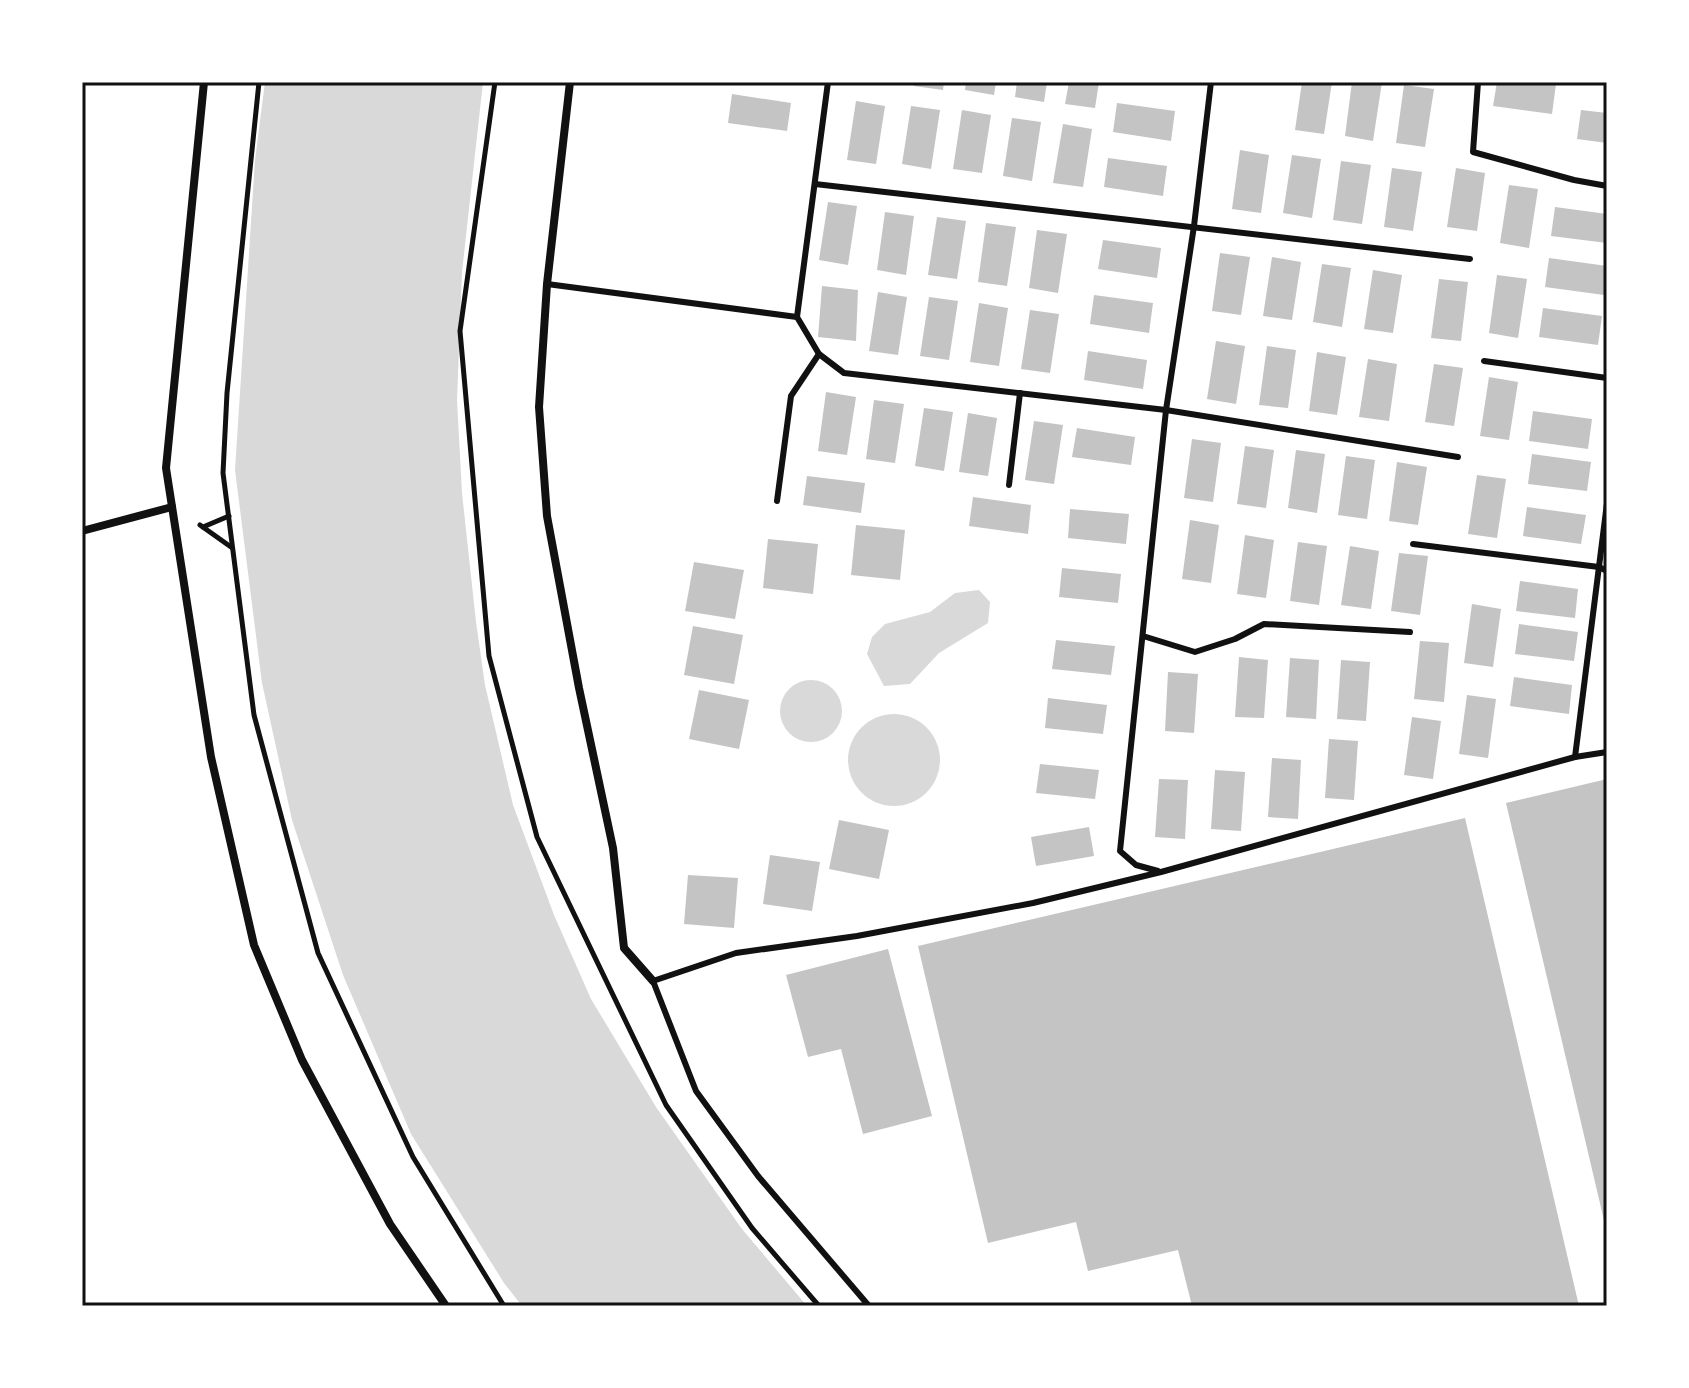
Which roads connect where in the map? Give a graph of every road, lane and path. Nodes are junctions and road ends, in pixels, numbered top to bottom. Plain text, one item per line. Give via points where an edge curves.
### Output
1 (204, 82) edge
2 (259, 82) edge
3 (570, 82) edge
4 (828, 82) edge
5 (1211, 82) edge
6 (1478, 82) edge
7 (815, 184) junction
8 (1607, 186) edge
9 (1194, 226) junction
10 (1470, 259) dead end
11 (547, 284) junction
12 (797, 317) junction
13 (819, 354) junction
14 (1484, 361) dead end
15 (1607, 378) edge
16 (1020, 393) junction
17 (1166, 410) junction
18 (1458, 457) dead end
19 (1009, 485) dead end
20 (777, 501) dead end
21 (1607, 503) edge
22 (172, 507) junction
23 (229, 516) junction
24 (203, 527) dead end
25 (82, 531) edge
26 (1413, 544) dead end
27 (1599, 567) junction
28 (1607, 571) edge
29 (1410, 632) dead end
30 (1143, 636) junction
31 (1607, 752) edge
32 (1575, 757) junction
33 (1161, 872) junction
34 (653, 981) junction
35 (446, 1306) edge
36 (504, 1306) edge
37 (869, 1306) edge

1 - 22 street via 166,468
2 - 23 path via 227,393 223,473
3 - 11 street
4 - 7 lane
5 - 9 lane
6 - 8 lane via 1473,152
7 - 9 lane
7 - 12 lane
9 - 10 lane
9 - 17 lane
11 - 12 lane
11 - 34 street via 539,407 547,516 613,848 624,948
12 - 13 lane
13 - 16 lane via 844,373
13 - 20 lane via 791,396
14 - 15 lane
16 - 17 lane
16 - 19 lane
17 - 18 lane
17 - 30 lane
21 - 27 lane
22 - 25 street
22 - 35 street via 211,757 254,945 302,1060 390,1224
23 - 24 path
23 - 36 path via 254,715 318,953 413,1157
26 - 27 lane
27 - 28 lane
27 - 32 lane
29 - 30 lane via 1264,624 1195,652
30 - 33 lane via 1120,851 1136,865
31 - 32 lane
32 - 33 lane
33 - 34 lane via 1033,903 736,953
34 - 37 lane via 696,1091 758,1176

